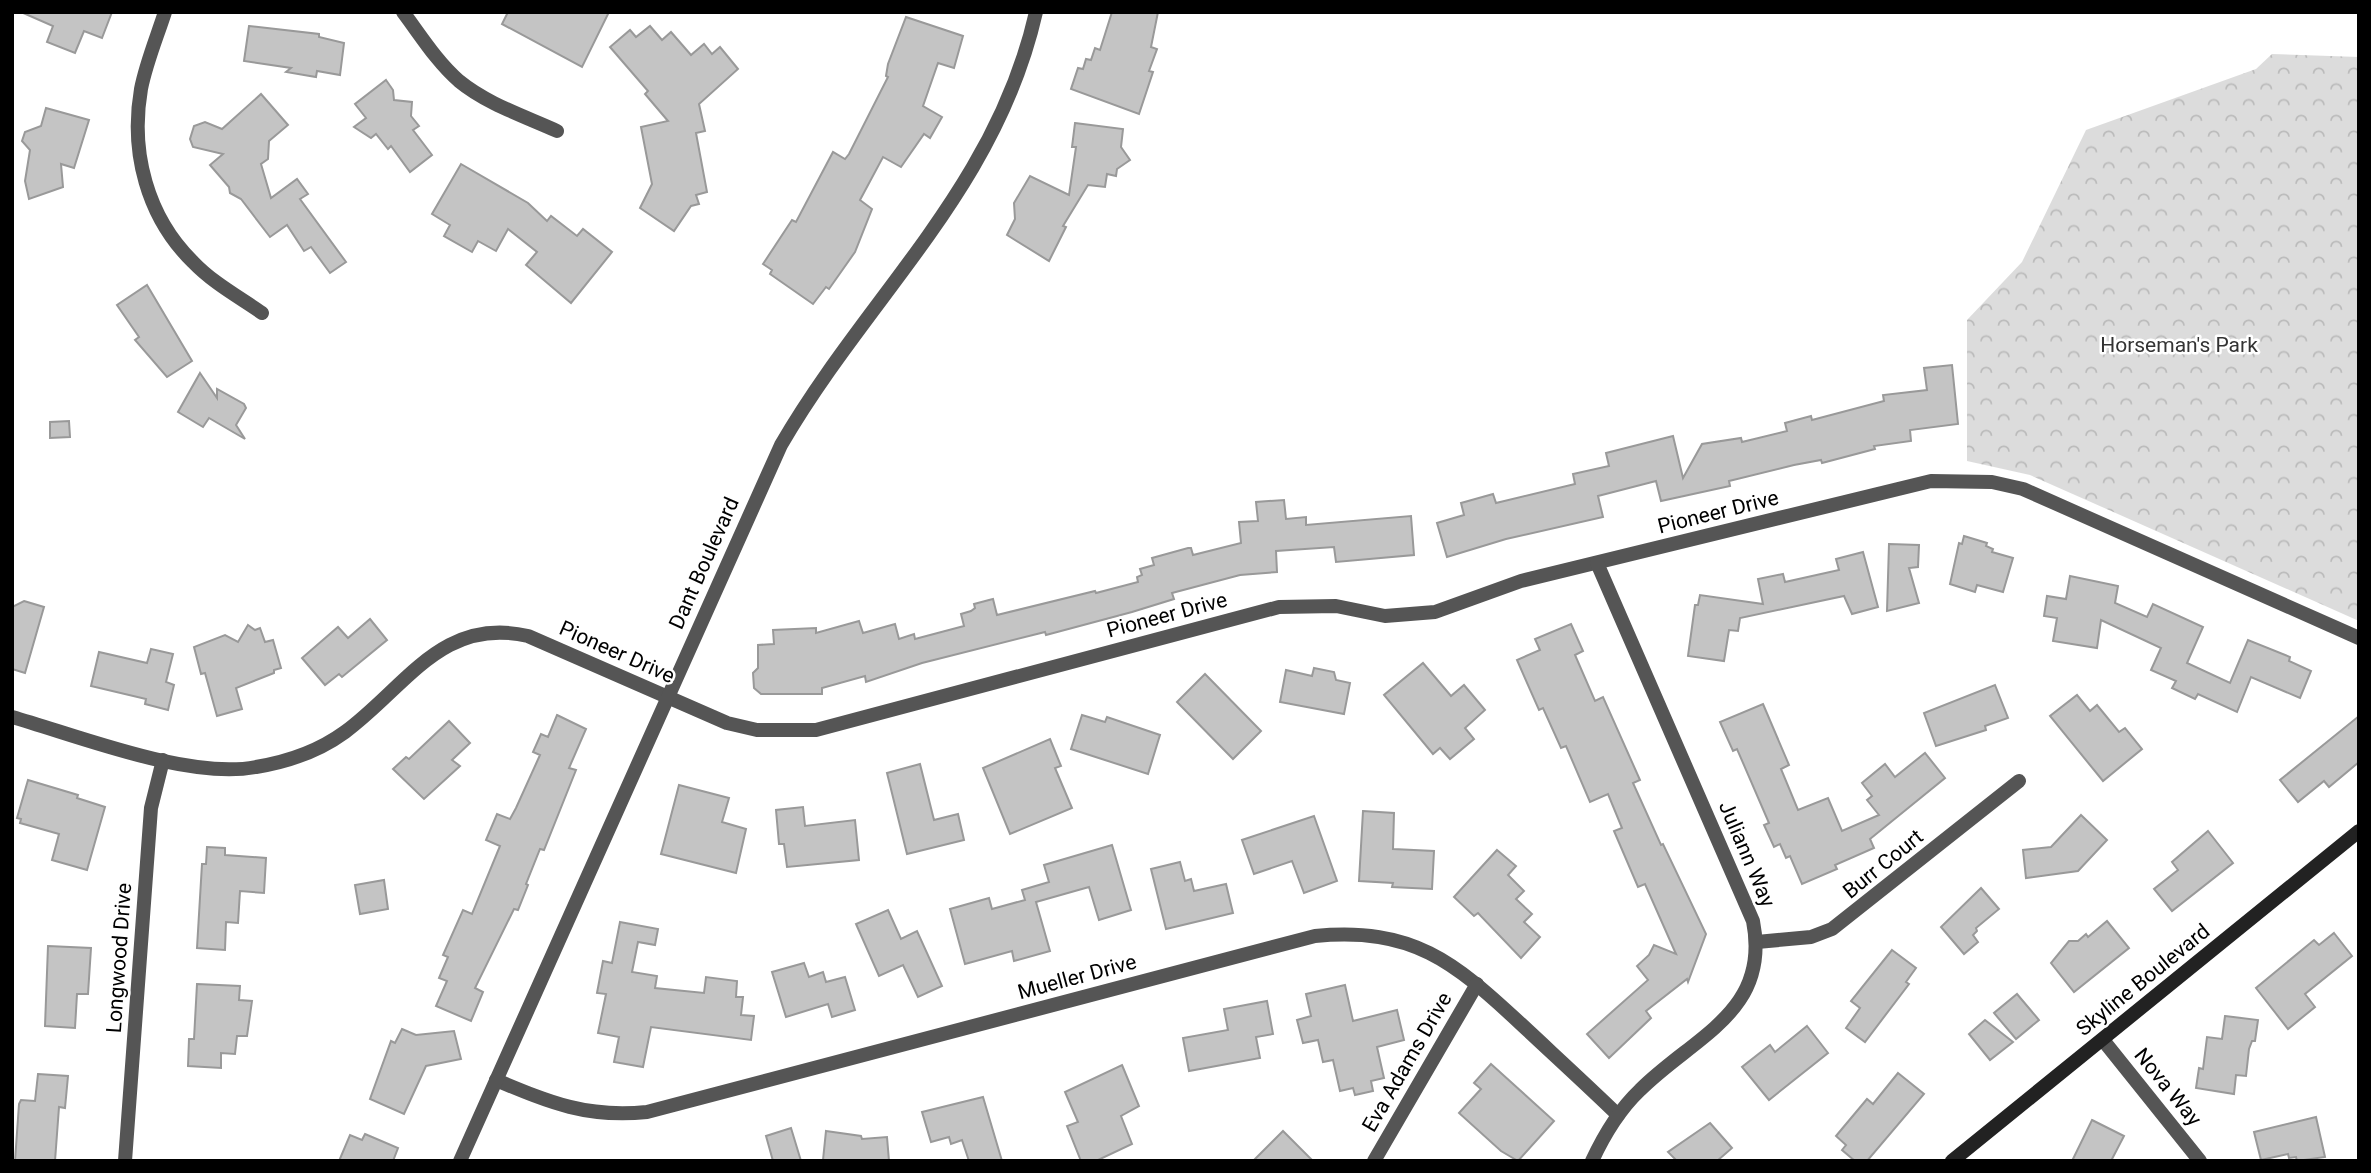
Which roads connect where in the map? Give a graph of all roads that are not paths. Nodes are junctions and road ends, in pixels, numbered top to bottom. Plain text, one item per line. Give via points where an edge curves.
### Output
1 (165, 12) edge
2 (403, 12) edge
3 (1036, 12) edge
4 (557, 131) dead end
5 (262, 313) dead end
6 (1597, 563) junction
7 (2359, 638) edge
8 (667, 697) junction
9 (12, 717) edge
10 (163, 760) junction
11 (2019, 782) dead end
12 (2359, 831) edge
13 (1757, 942) junction
14 (1477, 984) junction
15 (2103, 1040) junction
16 (496, 1080) junction
17 (1618, 1115) junction
18 (125, 1161) edge
19 (460, 1161) edge
20 (1374, 1161) edge
21 (1592, 1161) edge
22 (1952, 1161) edge
23 (2200, 1161) edge

1 - 5 street via 141,86 137,118 145,182 172,239 193,262
2 - 4 street via 459,81
3 - 8 street, Dant Boulevard via 1013,92 985,149 787,434
6 - 7 street, Pioneer Drive via 1931,481 1992,482 2023,489
6 - 8 street, Pioneer Drive via 1410,616 1336,606 1279,607 816,730 757,730 727,723
6 - 13 street, Juliann Way via 1753,921
8 - 10 street, Pioneer Drive via 528,636 485,631 442,648 365,717 314,750 253,768 193,767
8 - 16 street, Dant Boulevard
9 - 10 street, Pioneer Drive
10 - 18 street, Longwood Drive via 151,807
11 - 13 street, Burr Court via 1832,929 1811,937
12 - 15 street, Skyline Boulevard
13 - 17 street, Juliann Way via 1754,975 1731,1014 1656,1075
14 - 16 street, Mueller Drive via 1436,955 1406,942 1373,935 1315,936 647,1112 587,1113
14 - 17 street, Mueller Drive
14 - 20 street, Eva Adams Drive
15 - 22 street, Skyline Boulevard
15 - 23 street, Nova Way
16 - 19 street, Dant Boulevard
17 - 21 street, Juliann Way

